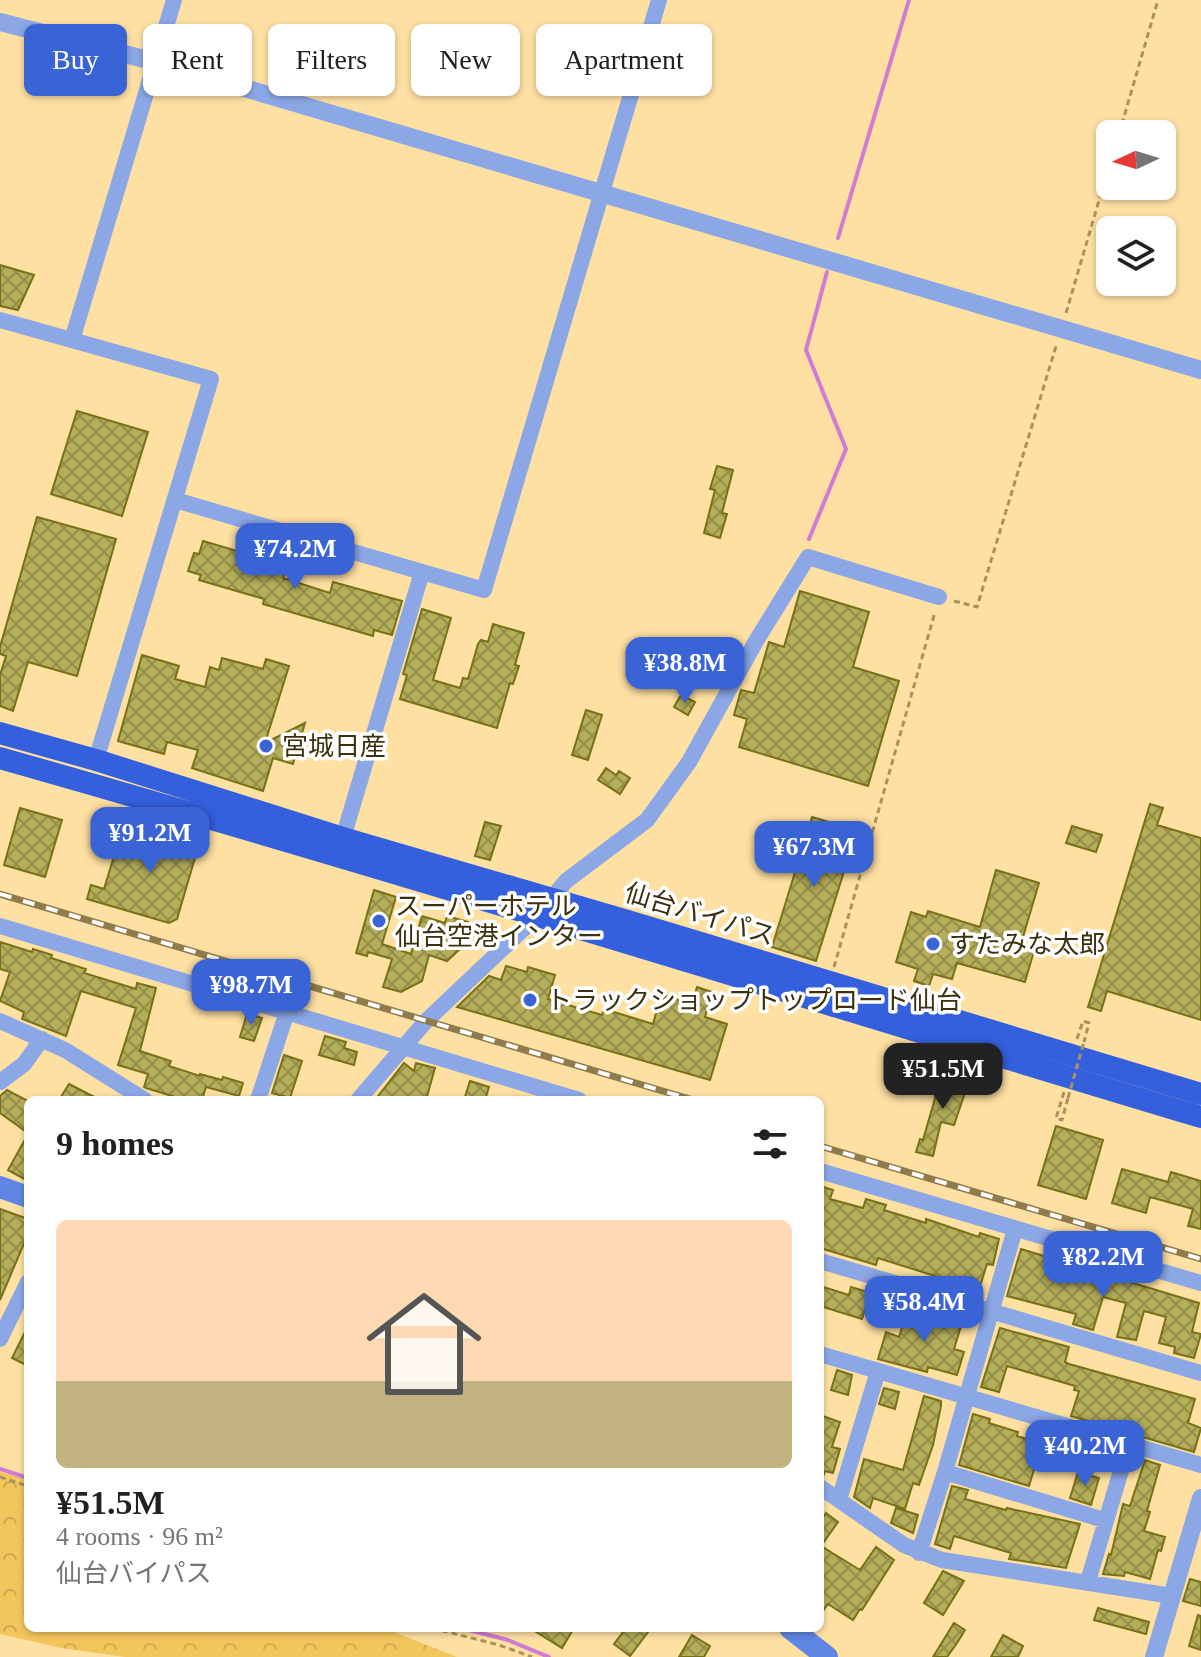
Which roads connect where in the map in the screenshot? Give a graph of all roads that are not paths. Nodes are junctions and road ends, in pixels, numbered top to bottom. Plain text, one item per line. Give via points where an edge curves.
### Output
1 (174, 0) edge
2 (659, 0) edge
3 (0, 22) edge
4 (167, 24) edge
5 (143, 59) edge
6 (252, 90) edge
7 (146, 96) edge
8 (602, 193) junction
9 (0, 320) edge
10 (72, 340) junction
11 (1201, 370) edge
12 (175, 500) junction
13 (422, 572) junction
14 (939, 597) road end
15 (0, 733) edge
16 (0, 758) edge
17 (96, 760) junction
18 (343, 838) junction
19 (542, 908) junction
20 (0, 926) edge
21 (287, 1012) junction
22 (0, 1021) edge
23 (42, 1039) junction
24 (404, 1049) junction
25 (0, 1082) edge
26 (1201, 1094) edge
27 (139, 1096) edge
28 (259, 1096) edge
29 (362, 1096) edge
30 (565, 1096) edge
31 (1201, 1117) edge
32 (824, 1172) edge
33 (0, 1187) edge
34 (24, 1196) edge
35 (1015, 1229) junction
36 (824, 1262) edge
37 (1201, 1283) edge
38 (24, 1290) edge
39 (990, 1312) junction
40 (0, 1339) edge
41 (824, 1355) edge
42 (878, 1371) junction
43 (1201, 1373) edge
44 (965, 1395) junction
45 (1129, 1444) junction
46 (1201, 1465) edge
47 (945, 1472) junction
48 (824, 1490) edge
49 (1201, 1498) edge
50 (839, 1500) junction
51 (1104, 1520) junction
52 (919, 1553) junction
53 (1193, 1555) edge
54 (1088, 1581) junction
55 (1172, 1596) junction
56 (795, 1632) edge
57 (827, 1657) edge
58 (1154, 1657) edge

1 - 4 street
2 - 8 street
3 - 5 street
6 - 8 street
7 - 10 street
8 - 11 street
8 - 13 street via 484,590
9 - 10 street
10 - 12 street via 211,379
12 - 13 street
12 - 17 street
13 - 18 street
14 - 19 street via 808,557 689,762 647,820 588,863
15 - 17 highway, 仙台バイパス
16 - 19 highway, 仙台バイパス
17 - 18 highway, 仙台バイパス
18 - 19 highway, 仙台バイパス
19 - 24 street
19 - 26 highway, 仙台バイパス via 829,981
19 - 31 highway, 仙台バイパス
20 - 21 street
21 - 24 street
21 - 28 street
22 - 23 street
23 - 25 street via 24,1064
23 - 27 street
24 - 29 street
24 - 30 street
32 - 35 street
33 - 34 main road
35 - 37 street
35 - 39 street
36 - 39 street
38 - 40 street
39 - 43 street
39 - 44 street
41 - 42 street
42 - 44 street
42 - 50 street
44 - 45 street
44 - 47 street
45 - 46 street
45 - 51 street
47 - 51 street
47 - 52 street
48 - 50 street
49 - 53 street
50 - 52 street
51 - 54 street
52 - 54 street
53 - 55 street
54 - 55 street
55 - 58 street
56 - 57 main road

